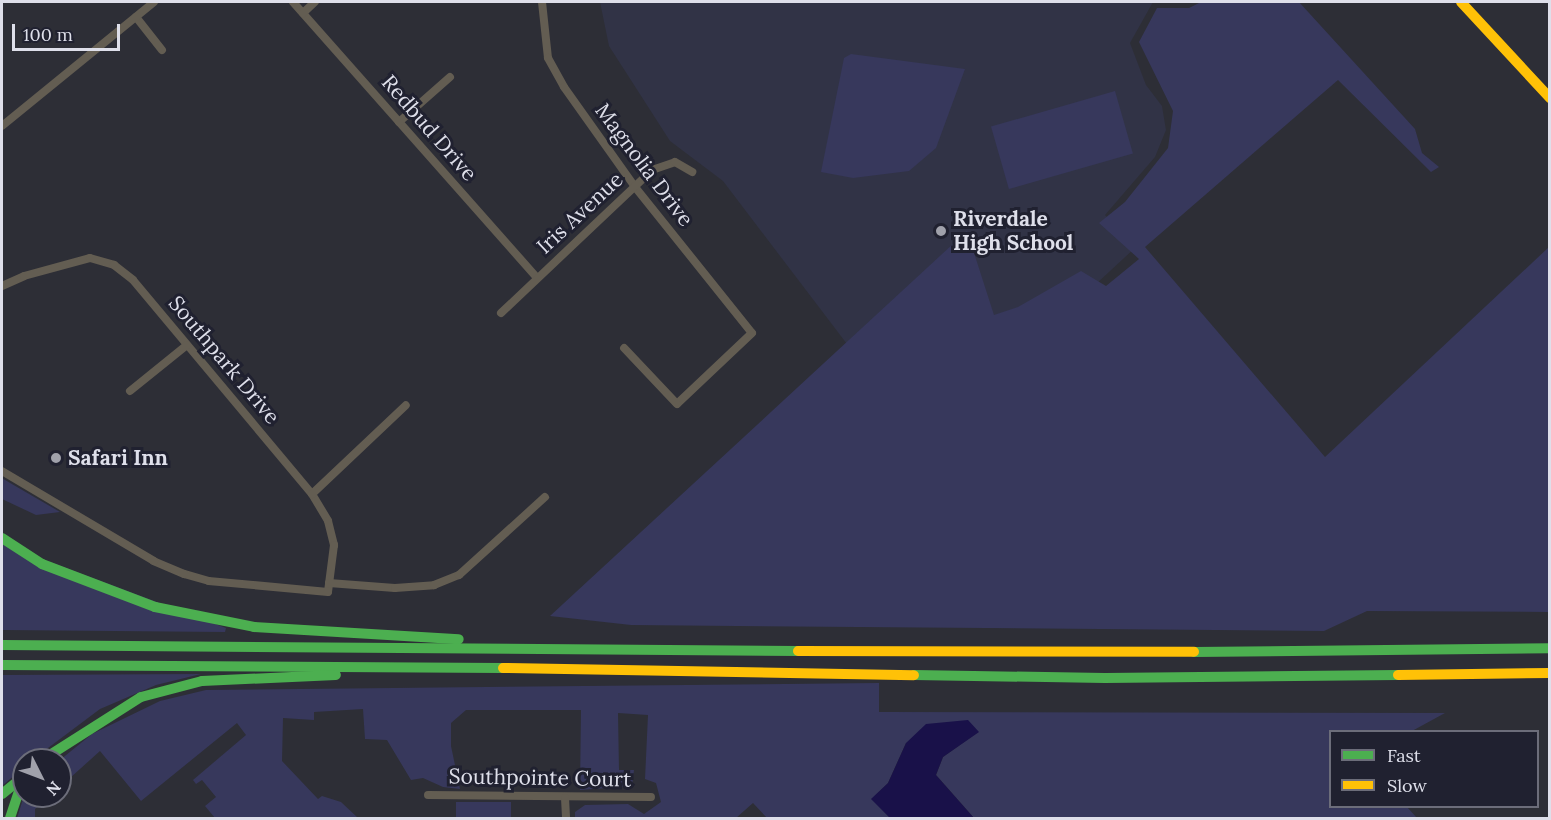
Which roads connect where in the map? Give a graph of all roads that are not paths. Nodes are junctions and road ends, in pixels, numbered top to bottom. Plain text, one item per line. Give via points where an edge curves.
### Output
1 (154, 2) edge
2 (293, 2) edge
3 (315, 2) edge
4 (542, 2) edge
5 (1461, 2) edge
6 (303, 13) junction
7 (136, 16) junction
8 (162, 50) dead end
9 (450, 77) dead end
10 (1550, 98) edge
11 (399, 122) junction
12 (2, 126) edge
13 (692, 172) dead end
14 (635, 187) junction
15 (537, 278) junction
16 (2, 286) edge
17 (501, 313) dead end
18 (187, 345) junction
19 (624, 348) dead end
20 (130, 391) dead end
21 (406, 405) dead end
22 (2, 471) edge
23 (312, 494) junction
24 (545, 496) dead end
25 (2, 538) edge
26 (329, 587) junction
27 (2, 645) edge
28 (515, 647) junction
29 (1550, 648) edge
30 (2, 665) edge
31 (518, 668) junction
32 (1550, 673) edge
33 (61, 748) edge
34 (428, 795) dead end
35 (651, 797) dead end
36 (565, 798) junction
37 (566, 819) edge

1 - 7 street
2 - 6 street, Redbud Drive
3 - 6 street
4 - 14 street, Magnolia Drive via 549,58 564,87
5 - 10 main road
6 - 11 street, Redbud Drive
7 - 8 street
7 - 12 street
9 - 11 street
11 - 15 street, Redbud Drive
13 - 14 street, Iris Avenue via 682,164 665,163
14 - 15 street, Iris Avenue
14 - 19 street, Magnolia Drive via 753,333 677,404
15 - 17 street, Iris Avenue
16 - 18 street, Southpark Drive via 90,258 114,265 133,280
18 - 20 street
18 - 23 street, Southpark Drive
21 - 23 street
22 - 26 street via 154,561 184,574 210,581
23 - 26 street, Southpark Drive via 328,521 333,545
24 - 26 street via 459,575 417,588
25 - 28 main road via 42,564 156,607 254,627 452,638
27 - 28 main road
28 - 29 main road via 1108,653
30 - 31 main road
31 - 32 main road via 1105,678
31 - 33 main road via 202,681 141,697
34 - 36 street, Southpointe Court
35 - 36 street, Southpointe Court
36 - 37 street

